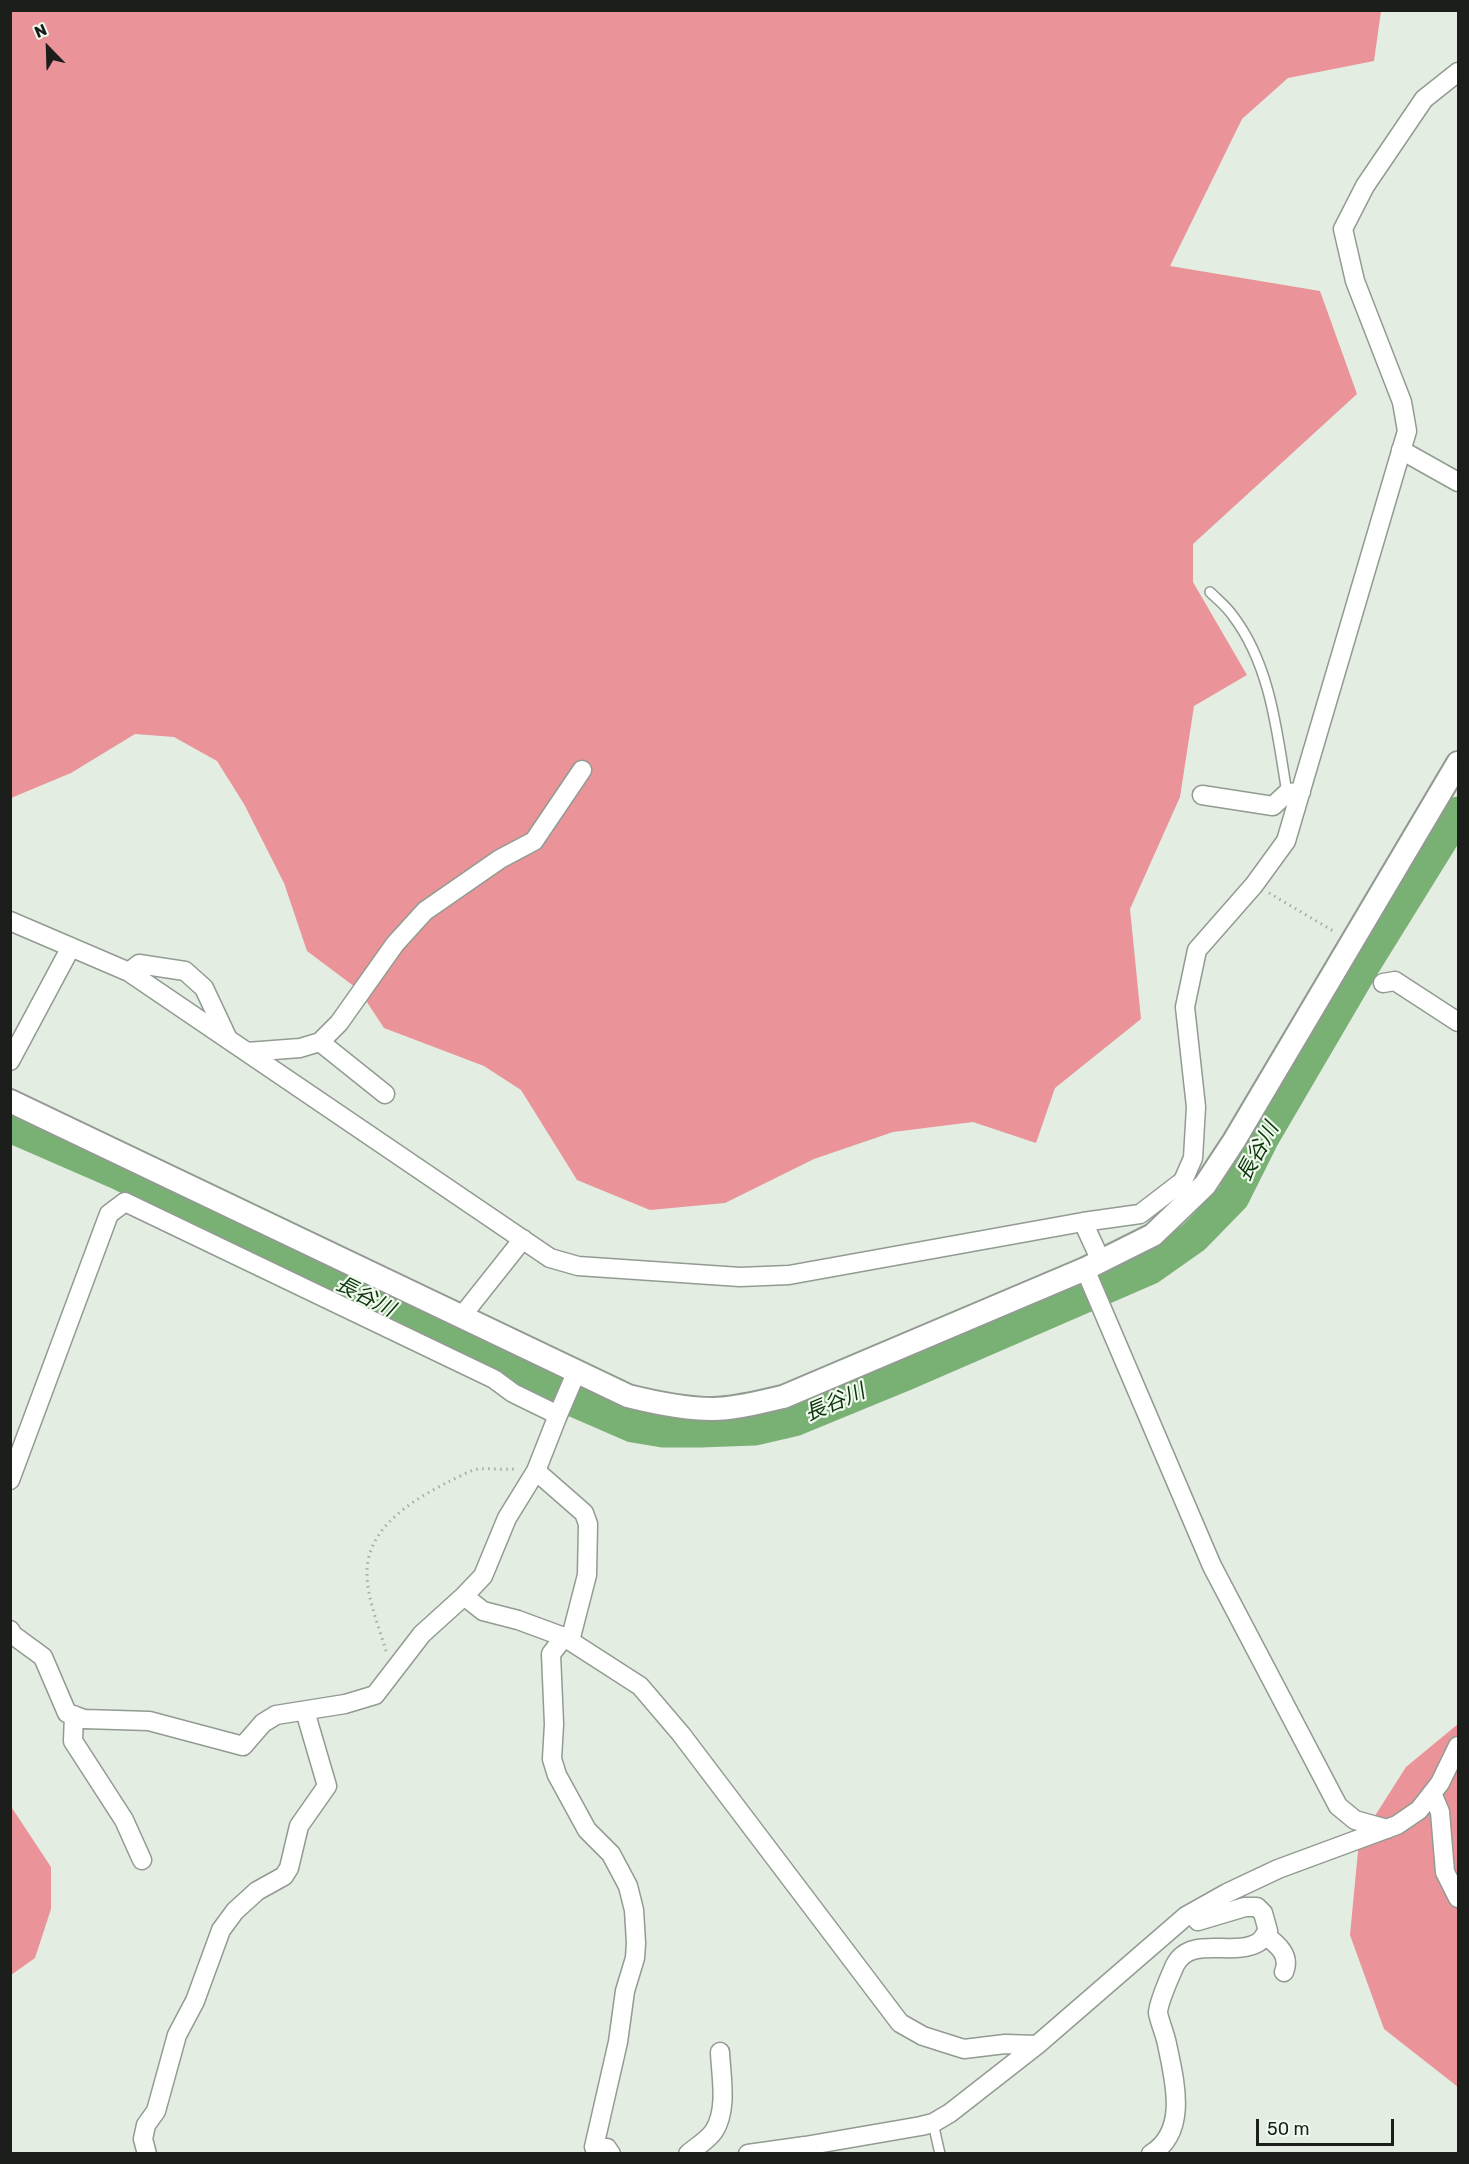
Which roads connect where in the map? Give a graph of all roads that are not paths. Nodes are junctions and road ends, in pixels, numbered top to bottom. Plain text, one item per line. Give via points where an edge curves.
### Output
1 (1458, 72) edge
2 (1401, 450) junction
3 (1458, 482) edge
4 (1210, 592) dead end
5 (1458, 763) edge
6 (582, 770) dead end
7 (1294, 792) junction
8 (1202, 795) dead end
9 (10, 921) edge
10 (71, 947) junction
11 (129, 972) junction
12 (1383, 983) dead end
13 (1458, 1022) edge
14 (227, 1039) junction
15 (320, 1042) junction
16 (247, 1052) junction
17 (10, 1061) edge
18 (386, 1094) dead end
19 (10, 1101) edge
20 (1083, 1222) junction
21 (523, 1239) junction
22 (1093, 1265) junction
23 (461, 1317) junction
24 (576, 1373) junction
25 (558, 1415) junction
26 (538, 1467) junction
27 (10, 1480) edge
28 (464, 1596) junction
29 (10, 1630) edge
30 (567, 1639) junction
31 (305, 1711) junction
32 (74, 1715) junction
33 (1458, 1746) edge
34 (1432, 1793) junction
35 (1387, 1829) junction
36 (142, 1860) dead end
37 (1458, 1898) edge
38 (1192, 1913) junction
39 (1264, 1935) junction
40 (1284, 1972) dead end
41 (1037, 2045) junction
42 (720, 2052) dead end
43 (933, 2123) junction
44 (147, 2154) edge
45 (611, 2154) edge
46 (688, 2154) edge
47 (748, 2154) edge
48 (940, 2154) edge
49 (1151, 2154) edge

1 - 2 street via 1424,99 1365,186 1343,229 1355,281 1402,402 1407,431
2 - 3 street
2 - 7 street
4 - 7 lane via 1233,616 1255,655
5 - 22 street via 1205,1185 1153,1235
6 - 15 street via 534,841 500,859 425,911
7 - 8 street via 1273,806
7 - 20 street via 1286,841 1254,885 1197,950 1185,1007 1196,1107 1193,1158 1183,1181 1140,1214
9 - 10 street
10 - 11 street
10 - 17 street
11 - 14 street
11 - 14 street via 139,964 185,971 204,987
12 - 13 street via 1395,981
14 - 16 street
15 - 16 street via 300,1048
15 - 18 street
16 - 21 street
19 - 23 street
20 - 21 street via 789,1275 740,1277 578,1266 550,1258
20 - 22 street
21 - 23 street
22 - 24 street via 783,1397 749,1405 714,1409 664,1405 628,1396
22 - 35 street via 1212,1566 1338,1806 1355,1820
23 - 24 street
24 - 25 street
25 - 26 street
25 - 27 street via 494,1379 125,1202 110,1214
26 - 28 street via 507,1518 483,1576
26 - 30 street via 584,1513 588,1524 587,1575
28 - 30 street via 483,1611
28 - 31 street via 422,1634 375,1695
29 - 32 street via 43,1657 68,1713
30 - 41 street via 640,1686 681,1734 900,2023 923,2036 964,2049
30 - 45 street via 551,1654 552,1759 587,1830 611,1854 628,1886 636,1943 594,2146 607,2148
31 - 32 street via 270,1719 243,1746 149,1721 84,1719
31 - 44 street via 327,1786 299,1826 284,1876 257,1891 221,1930 195,2001 177,2035 156,2111 146,2125 143,2139
32 - 36 street via 73,1742 124,1820
33 - 34 street
34 - 35 street via 1419,1810
34 - 37 street via 1440,1812 1445,1872
35 - 38 street via 1278,1869
38 - 39 street via 1198,1921 1257,1907 1268,1931
38 - 41 street
39 - 40 street via 1284,1953
39 - 49 street via 1242,1947 1194,1949 1176,1964 1158,2011 1177,2110 1172,2130
41 - 43 street
42 - 46 street via 721,2115 713,2133
43 - 47 street
43 - 48 lane

